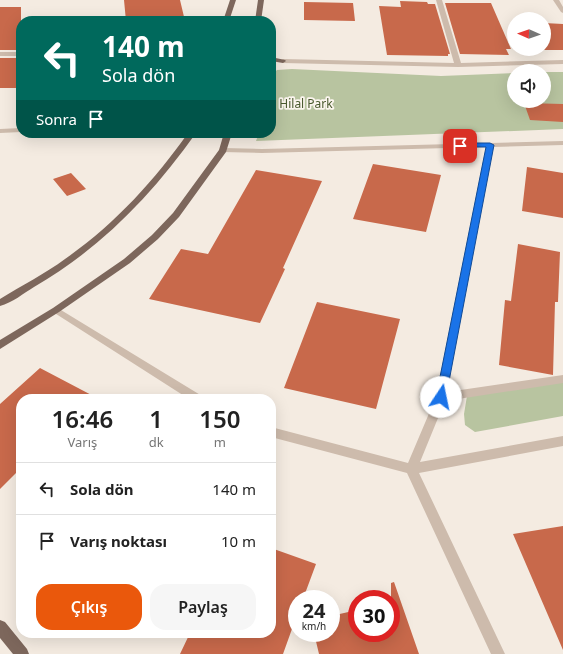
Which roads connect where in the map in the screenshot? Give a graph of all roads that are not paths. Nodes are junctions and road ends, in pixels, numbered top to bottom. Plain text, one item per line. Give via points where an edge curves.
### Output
1 (233, 0) edge
2 (261, 0) edge
3 (439, 0) edge
4 (556, 0) edge
5 (563, 11) edge
6 (228, 16) edge
7 (259, 16) edge
8 (0, 54) edge
9 (16, 54) edge
10 (276, 60) edge
11 (283, 61) junction
12 (276, 62) edge
13 (563, 62) edge
14 (458, 65) junction
15 (16, 130) edge
16 (0, 131) edge
17 (189, 138) edge
18 (226, 138) edge
19 (563, 142) edge
20 (490, 145) junction
21 (222, 150) junction
22 (0, 303) edge
23 (56, 310) junction
24 (0, 345) edge
25 (563, 379) edge
26 (190, 394) edge
27 (441, 397) junction
28 (276, 433) edge
29 (563, 441) edge
30 (411, 469) junction
31 (0, 626) edge
32 (22, 654) edge
33 (498, 654) edge

1 - 6 main road
2 - 7 main road
3 - 14 street
4 - 5 street
8 - 9 street
10 - 11 main road
11 - 12 main road
11 - 14 street
13 - 14 street
15 - 16 street
17 - 22 main road via 175,159 137,202 109,228 68,262
18 - 21 main road
19 - 20 street
20 - 21 street
20 - 27 street
21 - 23 main road via 176,215 155,237 127,261
23 - 24 main road
23 - 26 street
25 - 27 street
27 - 30 street
28 - 30 street
29 - 30 street
30 - 33 street
31 - 32 main road

